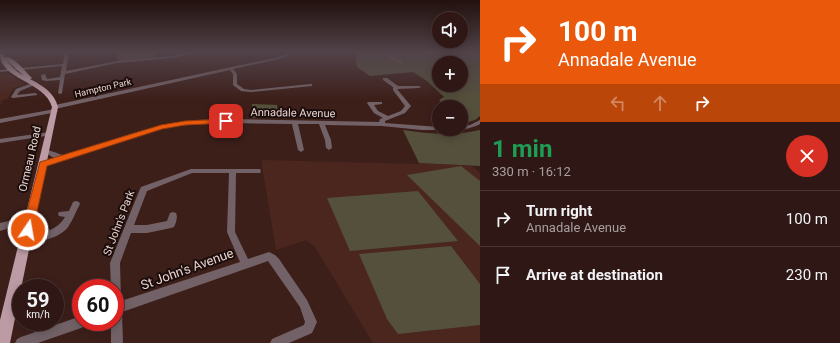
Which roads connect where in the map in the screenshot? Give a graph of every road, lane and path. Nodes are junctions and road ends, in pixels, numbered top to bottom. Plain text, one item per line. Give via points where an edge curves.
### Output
1 (11, 67) edge
2 (14, 67) edge
3 (36, 67) edge
4 (65, 67) edge
5 (93, 67) edge
6 (235, 67) edge
7 (230, 68) junction
8 (12, 70) junction
9 (0, 71) edge
10 (64, 73) junction
11 (23, 74) junction
12 (43, 75) dead end
13 (62, 78) junction
14 (385, 79) dead end
15 (34, 83) junction
16 (269, 84) dead end
17 (310, 85) dead end
18 (396, 87) junction
19 (419, 87) dead end
20 (273, 89) junction
21 (35, 94) dead end
22 (56, 103) junction
23 (380, 103) dead end
24 (388, 118) junction
25 (0, 121) edge
26 (480, 122) edge
27 (296, 123) junction
28 (321, 123) junction
29 (382, 124) junction
30 (468, 127) edge
31 (432, 129) edge
32 (50, 134) junction
33 (0, 141) edge
34 (329, 148) dead end
35 (301, 150) dead end
36 (46, 151) junction
37 (65, 157) junction
38 (43, 164) junction
39 (233, 170) junction
40 (258, 171) dead end
41 (76, 204) dead end
42 (173, 215) dead end
43 (30, 219) junction
44 (0, 227) edge
45 (129, 229) junction
46 (25, 241) junction
47 (245, 263) junction
48 (116, 279) edge
49 (124, 306) edge
50 (72, 325) edge
51 (116, 331) edge
52 (280, 341) edge
53 (2, 343) edge
54 (22, 343) edge
55 (117, 343) edge

1 - 8 main road
2 - 11 main road
3 - 11 street
4 - 10 street
5 - 10 street
6 - 7 street, Hampton Park
7 - 20 street via 235,74 234,84 240,89
7 - 22 street, Hampton Park
8 - 9 street
8 - 11 main road
9 - 11 street
10 - 13 street
11 - 15 main road
12 - 13 street via 46,80
13 - 22 street
14 - 18 street
15 - 21 street via 18,90 13,98
15 - 22 main road
16 - 20 street
17 - 20 street
18 - 19 street
18 - 24 street via 395,90 408,106 403,112
22 - 25 street, Hampton Park
22 - 32 main road, Ormeau Road
23 - 24 street via 370,102 376,112
24 - 29 street via 382,120
26 - 30 street
27 - 28 street, Annadale Avenue
27 - 35 street
27 - 37 street, Annadale Avenue via 185,123 140,133
28 - 29 street, Annadale Avenue
28 - 34 street
29 - 31 street, Annadale Avenue
32 - 33 street
32 - 36 main road, Ormeau Road
36 - 37 street via 55,156
36 - 38 main road, Ormeau Road
37 - 38 street, Annadale Avenue
38 - 43 main road, Ormeau Road
39 - 40 street, St John's Park
39 - 45 street, St John's Park via 191,171 146,188
39 - 47 street via 231,232
41 - 46 street via 66,214 62,228
42 - 45 street via 171,224 147,229
43 - 44 street
43 - 46 main road, Ormeau Road
45 - 48 street, St John's Park via 116,263
46 - 53 main road, Ormeau Road
47 - 49 street, St John's Avenue
47 - 52 street, St John's Avenue via 266,256 272,257 310,316 310,326
50 - 54 street
51 - 55 street, St John's Park

